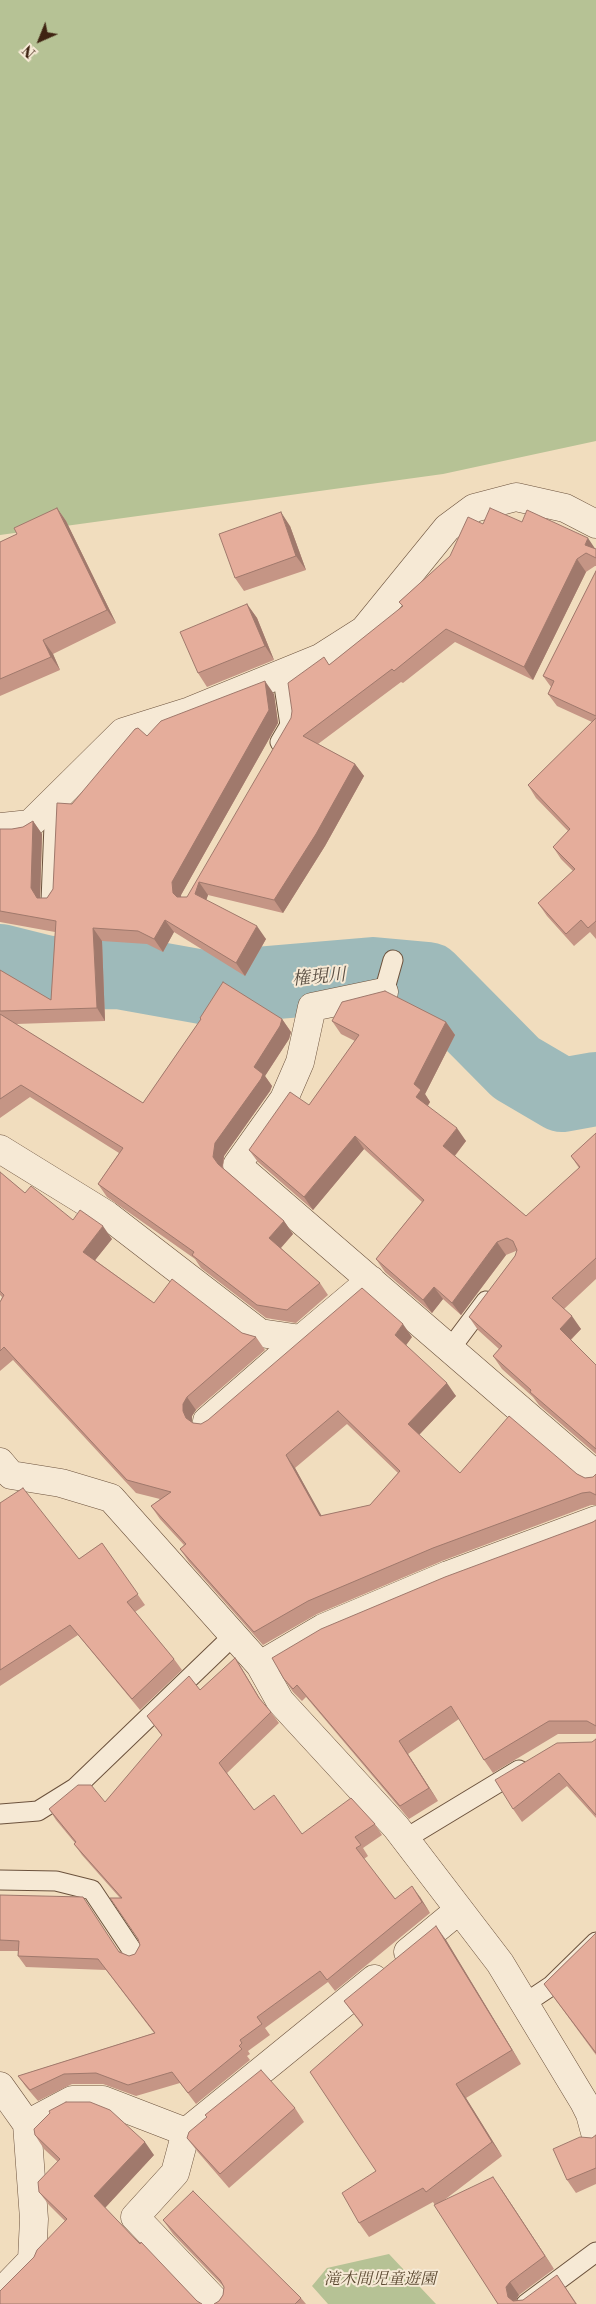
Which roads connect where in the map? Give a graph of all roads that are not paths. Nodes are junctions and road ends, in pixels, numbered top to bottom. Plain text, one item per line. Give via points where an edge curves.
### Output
1 (596, 524) edge
2 (282, 673) junction
3 (271, 758) edge
4 (55, 799) junction
5 (0, 827) edge
6 (51, 901) edge
7 (393, 960) dead end
8 (384, 992) joint
9 (0, 1149) edge
10 (371, 1280) junction
11 (497, 1286) edge
12 (301, 1339) junction
13 (450, 1349) junction
14 (207, 1421) edge
15 (0, 1462) edge
16 (596, 1475) edge
17 (596, 1520) edge
18 (234, 1636) junction
19 (260, 1665) junction
20 (538, 1759) edge
21 (0, 1814) edge
22 (405, 1839) junction
23 (0, 1880) edge
24 (459, 1910) junction
25 (596, 1942) edge
26 (136, 1956) edge
27 (524, 2004) junction
28 (0, 2086) edge
29 (590, 2098) edge
30 (27, 2124) junction
31 (186, 2132) junction
32 (596, 2136) edge
33 (596, 2252) edge
34 (0, 2292) edge
35 (218, 2304) edge
36 (526, 2304) edge

1 - 2 street via 565,508 516,497 474,508 446,528 364,630 320,658
2 - 3 lane via 290,725
2 - 4 street via 190,710 123,732
4 - 5 street via 30,824
4 - 6 lane
7 - 8 lane
8 - 10 street via 312,1006 300,1062 284,1099 237,1165
9 - 12 street via 107,1215 260,1333
10 - 12 street
10 - 13 street
11 - 13 lane
12 - 14 street
13 - 16 street
15 - 18 street via 11,1475 62,1483 111,1498
17 - 19 street via 448,1575 324,1628
18 - 19 street
18 - 21 lane via 75,1788 38,1811
19 - 22 street via 280,1701
20 - 22 lane
22 - 24 street
23 - 26 lane via 56,1881 92,1890
24 - 27 street via 500,1963
24 - 31 street
25 - 27 lane via 551,1986
27 - 29 street
28 - 30 street
29 - 32 street
30 - 31 street via 72,2100 103,2100
30 - 34 street via 34,2219 32,2260
31 - 35 street via 175,2173 134,2217
33 - 36 lane

